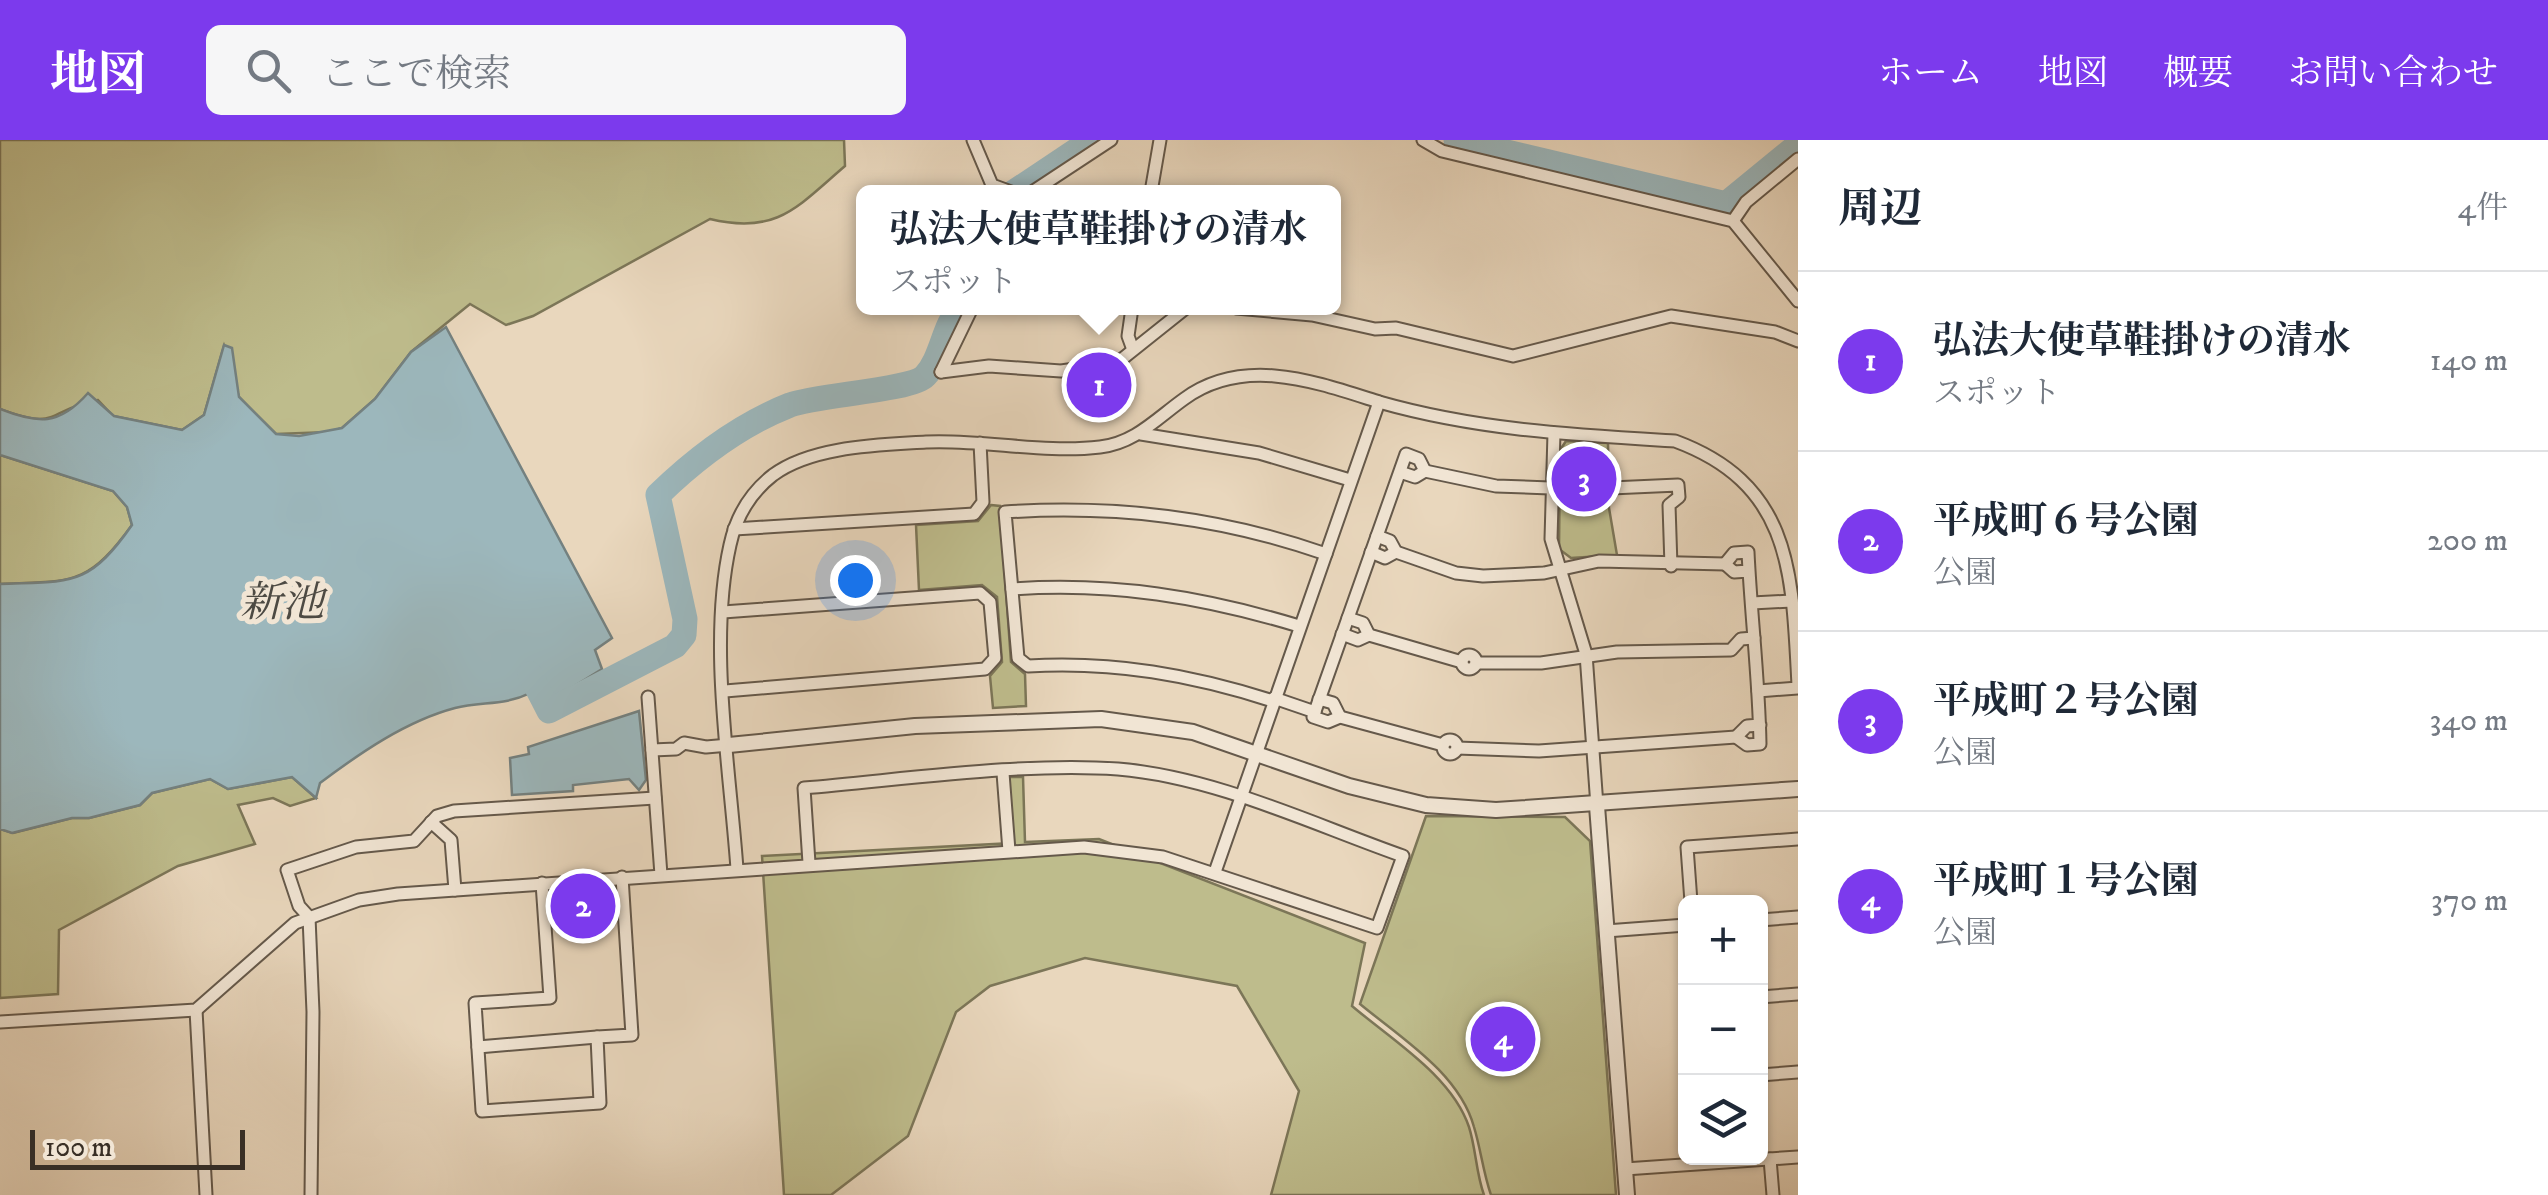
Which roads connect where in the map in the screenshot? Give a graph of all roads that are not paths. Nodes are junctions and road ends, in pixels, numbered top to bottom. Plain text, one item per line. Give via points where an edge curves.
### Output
1 (973, 140) edge
2 (1111, 140) edge
3 (1160, 140) edge
4 (1423, 140) edge
5 (1798, 159) edge
6 (992, 185) edge
7 (1043, 185) edge
8 (1152, 185) edge
9 (1733, 221) junction
10 (1798, 301) edge
11 (969, 315) edge
12 (1131, 315) edge
13 (1177, 315) edge
14 (1302, 315) edge
15 (1798, 340) edge
16 (1132, 348) junction
17 (1379, 402) junction
18 (1554, 433) junction
19 (1141, 434) junction
20 (980, 442) junction
21 (1400, 472) junction
22 (1425, 472) junction
23 (1350, 480) junction
24 (1652, 486) junction
25 (1550, 488) junction
26 (1611, 488) dead end
27 (1669, 505) junction
28 (734, 529) junction
29 (1377, 536) junction
30 (1370, 552) junction
31 (1396, 552) junction
32 (1326, 554) junction
33 (1725, 564) junction
34 (1670, 566) junction
35 (1560, 569) junction
36 (1749, 570) junction
37 (1795, 579) edge
38 (1012, 589) junction
39 (1792, 602) junction
40 (1752, 604) junction
41 (724, 612) junction
42 (1348, 618) junction
43 (1299, 626) junction
44 (1342, 634) junction
45 (1369, 635) junction
46 (1754, 638) junction
47 (1732, 650) junction
48 (1586, 654) junction
49 (1797, 656) edge
50 (1756, 657) junction
51 (1798, 687) edge
52 (725, 691) junction
53 (1758, 691) junction
54 (648, 697) dead end
55 (1274, 699) junction
56 (1319, 699) junction
57 (1315, 712) junction
58 (1340, 717) junction
59 (1760, 726) junction
60 (1736, 736) junction
61 (729, 745) junction
62 (1593, 746) junction
63 (652, 750) junction
64 (1255, 751) junction
65 (1003, 773) junction
66 (1798, 789) edge
67 (655, 798) junction
68 (1240, 798) junction
69 (1597, 806) junction
70 (431, 822) junction
71 (1798, 838) edge
72 (1009, 851) junction
73 (809, 864) junction
74 (737, 869) junction
75 (1215, 872) junction
76 (661, 875) junction
77 (622, 877) junction
78 (542, 883) junction
79 (454, 890) junction
80 (1690, 895) edge
81 (309, 917) junction
82 (1798, 917) edge
83 (1768, 919) edge
84 (1678, 926) edge
85 (1606, 931) junction
86 (1798, 994) edge
87 (1768, 996) edge
88 (196, 1010) junction
89 (0, 1022) edge
90 (596, 1037) junction
91 (478, 1047) junction
92 (1798, 1072) edge
93 (1768, 1074) edge
94 (1798, 1157) edge
95 (1770, 1159) joint
96 (1678, 1164) edge
97 (1625, 1169) junction
98 (206, 1195) edge
99 (311, 1195) edge
100 (1627, 1195) edge
101 (1773, 1195) edge

1 - 6 street
2 - 7 street
3 - 8 street
4 - 9 street via 1442,151
5 - 9 street
9 - 10 street
11 - 16 street via 941,372 989,366 1061,371 1117,363
12 - 16 street
13 - 16 street
14 - 15 street via 1396,328 1513,356 1671,316
17 - 18 street via 1446,421
17 - 19 street via 1293,376 1248,375 1194,392
17 - 23 street
18 - 25 street
18 - 37 street via 1675,441 1700,450 1760,500
19 - 20 street via 1092,448
19 - 23 street via 1260,453
20 - 28 street via 926,442 798,460 758,489
20 - 28 street via 983,502 974,514
21 - 22 street
21 - 22 street via 1406,454 1419,458
21 - 29 street
22 - 25 street
23 - 32 street
24 - 26 street
24 - 27 street
24 - 27 street via 1678,485 1679,497
25 - 35 street via 1551,539
27 - 34 street
28 - 41 street
29 - 30 street
29 - 31 street
30 - 31 street via 1384,558
30 - 42 street
31 - 35 street via 1483,576
32 - 38 street via 1174,515 1005,512
32 - 43 street
33 - 34 street
33 - 36 street via 1734,572
33 - 36 street via 1734,553 1748,552
34 - 35 street via 1599,561
35 - 48 street
36 - 40 street
37 - 39 street
38 - 43 street via 1172,593
38 - 55 street via 1018,658 1028,666 1167,672
39 - 40 street
39 - 49 street
40 - 46 street
41 - 52 street
41 - 52 street via 980,593 990,602 995,658 985,670
42 - 44 street
42 - 45 street via 1363,622
43 - 55 street
44 - 45 street via 1358,640
44 - 56 street
45 - 48 street via 1469,663 1541,663
46 - 47 street via 1740,639
46 - 50 street
47 - 48 street
47 - 50 street via 1741,658
48 - 62 street
49 - 51 street
50 - 53 street
51 - 53 street
52 - 61 street
53 - 59 street
54 - 63 street
55 - 57 street
55 - 64 street
56 - 57 street
56 - 58 street via 1333,704
57 - 58 street via 1313,717 1328,722
58 - 62 street via 1450,747 1512,752
59 - 60 street
59 - 60 street via 1760,744 1747,745
60 - 62 street
61 - 63 street
61 - 64 street via 915,726 1101,719 1174,728
61 - 74 street
62 - 69 street
63 - 67 street
64 - 68 street
64 - 69 street via 1349,786 1426,805
65 - 68 street via 1117,769
65 - 72 street
65 - 73 street via 804,788
66 - 69 street
67 - 70 street via 454,811
67 - 76 street
68 - 75 street
68 - 75 street via 1403,856 1377,928
69 - 85 street
70 - 79 street via 451,840
70 - 81 street via 414,841 356,847 287,870
71 - 80 street via 1687,847
72 - 73 street
72 - 75 street via 1105,848
73 - 74 street
74 - 76 street
76 - 77 street
77 - 78 street
77 - 90 street via 632,1034
78 - 79 street
78 - 91 street via 550,998 475,1003
79 - 81 street via 377,896
81 - 88 street
81 - 99 street
82 - 83 street
84 - 85 street
85 - 97 street
86 - 87 street
88 - 89 street
88 - 98 street
90 - 91 street
90 - 91 street via 600,1103 482,1112
92 - 93 street
94 - 95 street
95 - 101 street
96 - 97 street
97 - 100 street

